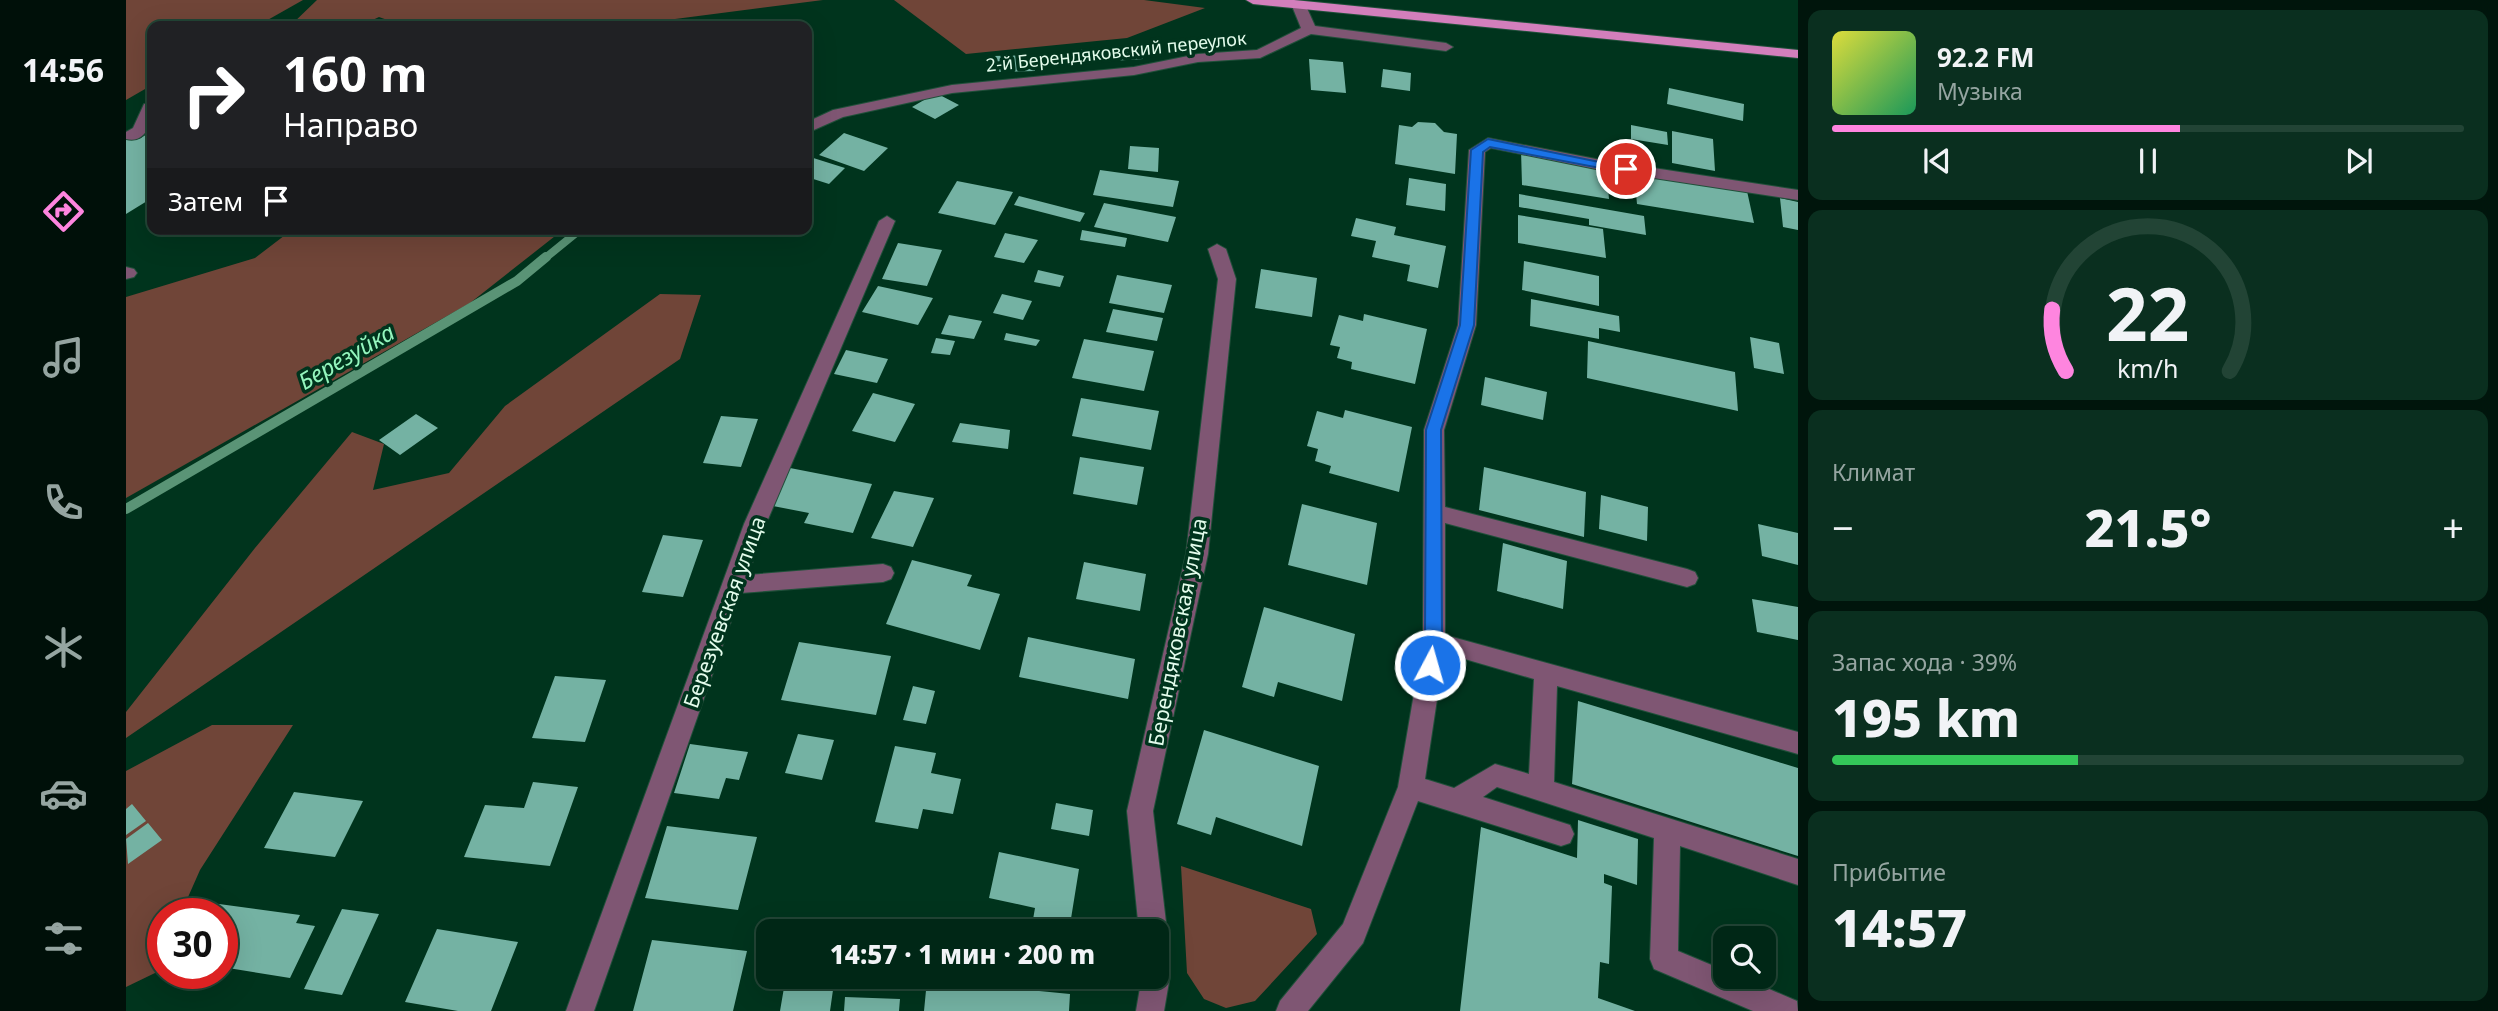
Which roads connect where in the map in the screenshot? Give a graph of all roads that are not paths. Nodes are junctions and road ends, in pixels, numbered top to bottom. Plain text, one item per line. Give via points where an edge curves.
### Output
1 (1253, 0) edge
2 (1299, 6) junction
3 (1309, 30) junction
4 (1446, 47) dead end
5 (1798, 54) edge
6 (147, 113) edge
7 (812, 126) edge
8 (128, 128) edge
9 (1798, 195) edge
10 (887, 221) dead end
11 (1217, 250) dead end
12 (1432, 512) junction
13 (883, 573) dead end
14 (1687, 578) dead end
15 (732, 585) junction
16 (1434, 640) junction
17 (1546, 672) junction
18 (1798, 743) edge
19 (1411, 787) junction
20 (1541, 789) junction
21 (1456, 800) junction
22 (1667, 830) junction
23 (1561, 834) dead end
24 (1798, 872) edge
25 (1152, 919) edge
26 (1154, 989) edge
27 (580, 1011) edge
28 (1150, 1011) edge
29 (1290, 1011) edge
30 (1787, 1011) edge

1 - 2 main road
2 - 3 street
2 - 5 main road
3 - 4 street
3 - 7 street, 2-й Берендяковский переулок via 1260,54 952,89 838,113
6 - 8 street via 140,130
9 - 12 street via 1488,143 1477,150 1467,325 1434,430
10 - 15 street, Березуевская улица
11 - 25 street, Берендяковская улица via 1227,279 1197,554 1140,811
12 - 14 street
12 - 16 street
13 - 15 street
15 - 27 street, Березуевская улица
16 - 17 street
16 - 19 street
17 - 18 street
17 - 20 street
19 - 21 street
19 - 29 street via 1353,933
20 - 21 street via 1494,775
20 - 22 street
21 - 23 street
22 - 24 street
22 - 30 street via 1664,959
26 - 28 street

